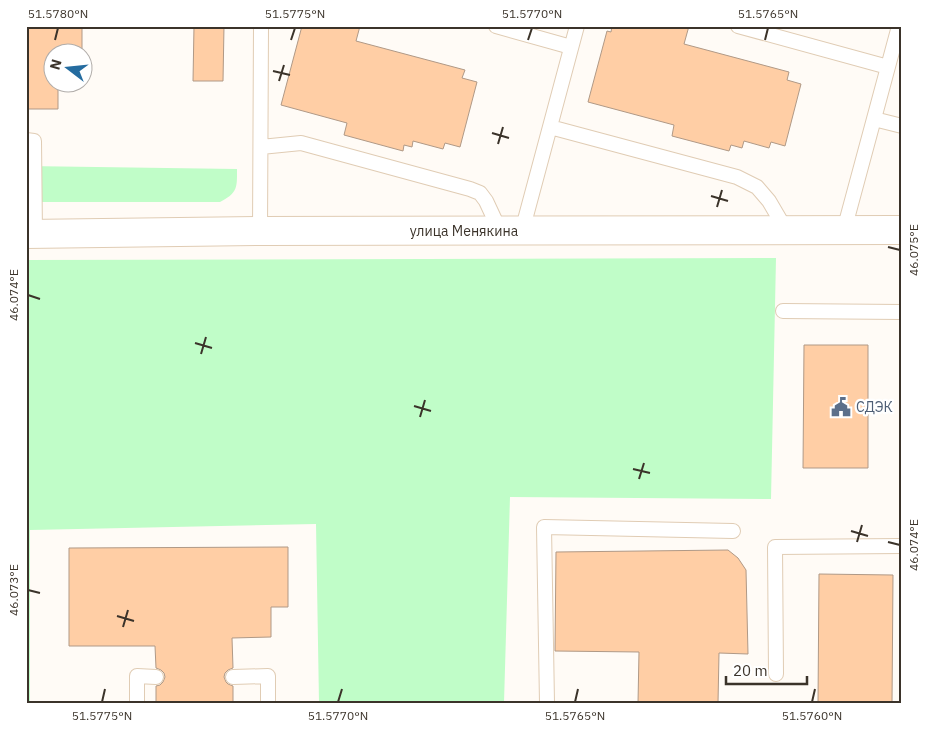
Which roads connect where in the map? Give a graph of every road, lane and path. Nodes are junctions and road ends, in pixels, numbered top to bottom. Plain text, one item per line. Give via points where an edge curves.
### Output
1 (261, 26) edge
2 (496, 26) edge
3 (576, 26) edge
4 (738, 26) edge
5 (899, 26) edge
6 (571, 46) junction
7 (888, 67) junction
8 (874, 119) junction
9 (902, 126) edge
10 (550, 127) junction
11 (26, 140) edge
12 (261, 147) junction
13 (786, 230) junction
14 (844, 230) junction
15 (902, 230) edge
16 (260, 231) junction
17 (511, 231) junction
18 (31, 234) edge
19 (783, 311) dead end
20 (902, 312) edge
21 (733, 531) dead end
22 (902, 546) edge
23 (776, 674) dead end
24 (156, 677) dead end
25 (233, 677) dead end
26 (137, 703) edge
27 (268, 703) edge
28 (547, 703) edge

1 - 12 lane
2 - 6 lane
3 - 6 lane
4 - 7 lane
5 - 7 lane
6 - 10 lane
7 - 8 lane
8 - 9 lane
8 - 14 lane
10 - 13 lane via 737,177 757,186
10 - 17 lane
11 - 18 lane via 34,142
12 - 16 lane
12 - 17 lane via 302,143 470,189 480,193
13 - 14 street, улица Менякина
13 - 17 street, улица Менякина
14 - 15 street, улица Менякина
16 - 17 street, улица Менякина
16 - 18 street, улица Менякина
19 - 20 lane
21 - 28 lane via 544,527
22 - 23 lane via 775,547
24 - 26 lane via 137,676
25 - 27 lane via 268,676

